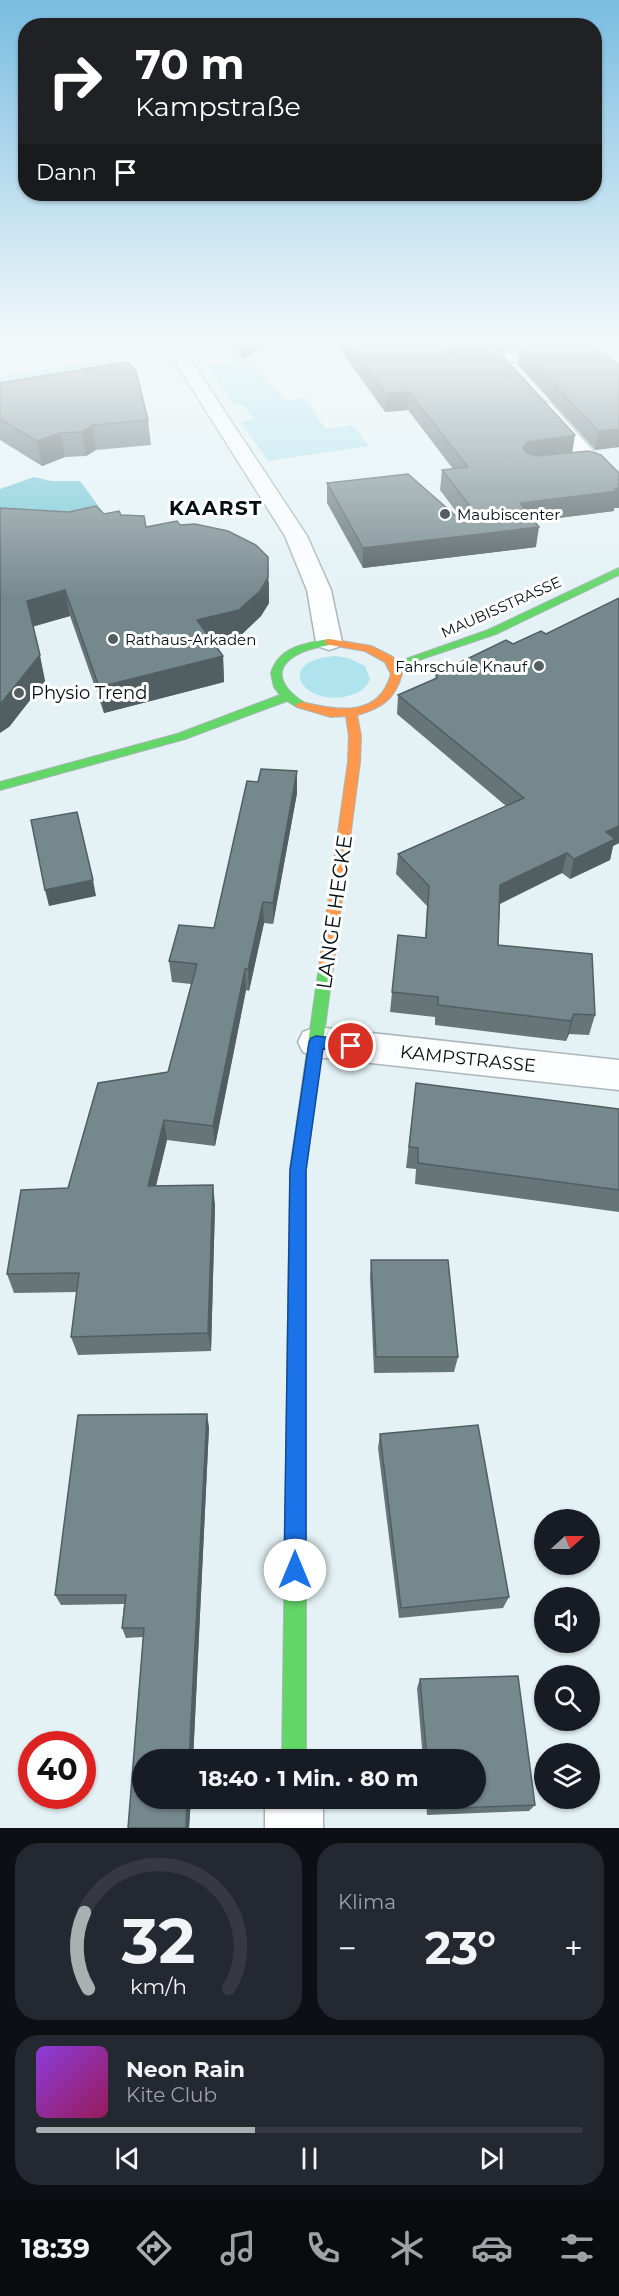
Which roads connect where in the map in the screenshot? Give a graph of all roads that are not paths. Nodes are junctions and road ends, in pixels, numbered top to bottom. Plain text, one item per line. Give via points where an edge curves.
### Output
1 (227, 429) edge
2 (562, 429) edge
3 (568, 464) edge
4 (619, 571) edge
5 (329, 642) junction
6 (394, 665) junction
7 (286, 697) junction
8 (351, 712) junction
9 (0, 786) edge
10 (316, 1042) junction
11 (619, 1076) edge
12 (294, 1749) edge
13 (294, 1809) edge
14 (294, 1828) edge

1 - 5 street via 296,536 319,590
2 - 3 street via 593,464
4 - 6 street, MAUBISSTRASSE via 492,632
5 - 6 street via 368,647
5 - 7 street via 292,652 281,662 275,674 277,686
6 - 8 street via 398,680 392,694 375,706
7 - 8 street via 315,710
7 - 9 street via 239,719
8 - 10 street, LANGE HECKE via 354,762
10 - 11 street, KAMPSTRASSE
10 - 12 street, LANGE HECKE via 298,1170
13 - 14 street

